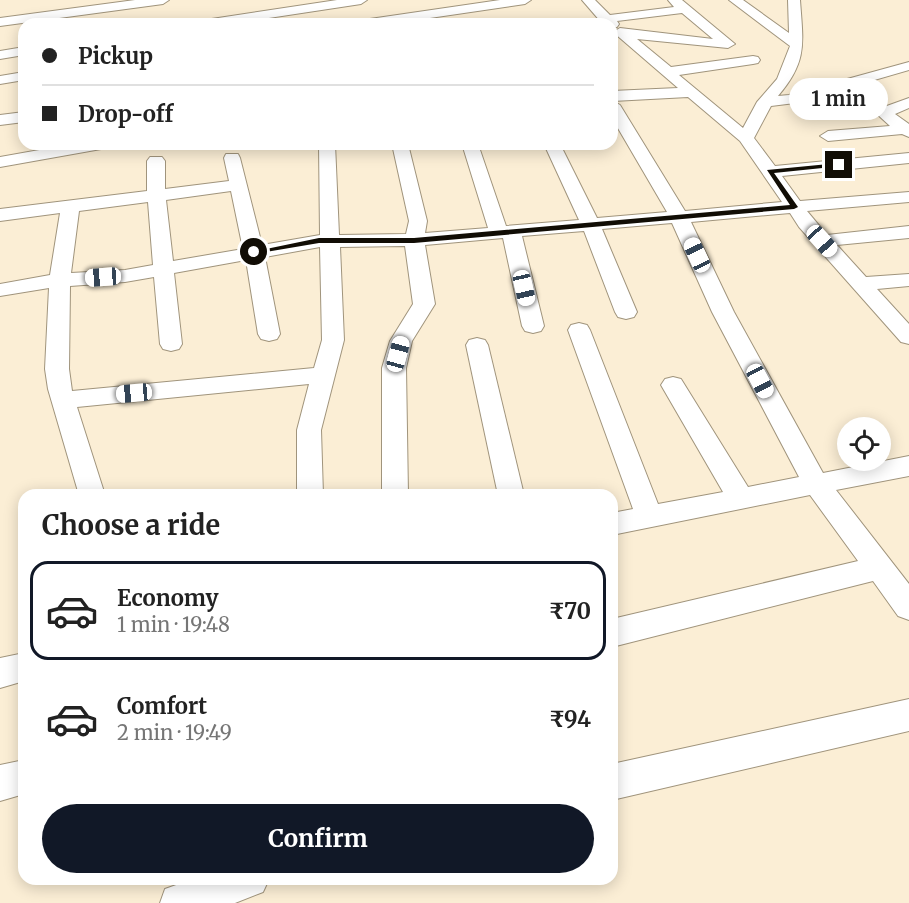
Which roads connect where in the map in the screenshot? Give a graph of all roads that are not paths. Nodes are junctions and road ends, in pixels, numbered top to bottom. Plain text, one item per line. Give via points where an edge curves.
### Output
1 (163, 0) edge
2 (361, 0) edge
3 (411, 0) edge
4 (525, 0) edge
5 (588, 0) edge
6 (674, 0) edge
7 (735, 0) edge
8 (794, 0) edge
9 (333, 6) edge
10 (686, 9) junction
11 (243, 17) edge
12 (70, 18) edge
13 (422, 18) edge
14 (606, 18) edge
15 (18, 21) edge
16 (0, 22) edge
17 (618, 24) edge
18 (618, 26) edge
19 (618, 29) edge
20 (728, 44) junction
21 (796, 45) junction
22 (18, 52) edge
23 (0, 55) edge
24 (753, 60) junction
25 (909, 66) edge
26 (667, 72) junction
27 (18, 77) edge
28 (0, 80) edge
29 (784, 80) junction
30 (690, 92) junction
31 (618, 96) edge
32 (765, 102) junction
33 (909, 103) edge
34 (618, 115) edge
35 (18, 118) edge
36 (0, 120) edge
37 (907, 130) edge
38 (828, 136) dead end
39 (746, 138) junction
40 (67, 150) edge
41 (327, 150) edge
42 (401, 150) edge
43 (472, 150) edge
44 (555, 150) edge
45 (232, 158) dead end
46 (909, 158) edge
47 (156, 161) dead end
48 (0, 162) edge
49 (770, 172) junction
50 (238, 185) junction
51 (156, 195) junction
52 (909, 197) edge
53 (70, 206) junction
54 (794, 207) junction
55 (0, 215) edge
56 (679, 217) junction
57 (591, 225) junction
58 (909, 231) edge
59 (505, 232) junction
60 (414, 240) junction
61 (329, 241) junction
62 (822, 241) junction
63 (254, 252) junction
64 (164, 268) junction
65 (60, 280) junction
66 (909, 280) edge
67 (861, 284) junction
68 (0, 290) edge
69 (626, 312) dead end
70 (533, 326) dead end
71 (905, 328) edge
72 (579, 330) dead end
73 (269, 334) dead end
74 (171, 344) dead end
75 (477, 345) dead end
76 (324, 375) junction
77 (673, 385) dead end
78 (63, 400) junction
79 (909, 466) edge
80 (816, 484) junction
81 (90, 489) edge
82 (310, 489) edge
83 (395, 489) edge
84 (510, 489) edge
85 (741, 498) junction
86 (649, 516) junction
87 (618, 523) edge
88 (879, 568) junction
89 (909, 607) edge
90 (618, 632) edge
91 (18, 668) edge
92 (0, 673) edge
93 (909, 715) edge
94 (18, 778) edge
95 (618, 781) edge
96 (0, 783) edge
97 (232, 885) edge
98 (179, 903) edge

1 - 12 street
2 - 9 street
3 - 13 street
4 - 13 street
5 - 14 street
6 - 10 street
7 - 21 street
8 - 21 street
9 - 11 street
10 - 17 street
10 - 20 street
15 - 16 street
18 - 20 street
19 - 26 street
20 - 24 street
21 - 29 street
22 - 23 street
24 - 26 street
24 - 29 street
25 - 32 street via 790,100
26 - 30 street
27 - 28 street
29 - 32 street
30 - 31 street
30 - 39 street
32 - 39 street
33 - 37 street via 887,113 888,118
34 - 56 street
35 - 36 street
37 - 38 street
39 - 49 street
40 - 48 street
41 - 61 street
42 - 60 street via 418,221
43 - 59 street
44 - 57 street
45 - 50 street
46 - 49 street
47 - 51 street
49 - 54 street
50 - 51 street
50 - 63 street
51 - 53 street
51 - 64 street
52 - 54 street
53 - 55 street
53 - 65 street
54 - 56 street
54 - 62 street
56 - 57 street
56 - 80 street via 723,312
57 - 59 street
57 - 69 street
58 - 62 street
59 - 60 street
59 - 70 street
60 - 61 street
60 - 83 street via 424,304 401,341 394,368
61 - 63 street
61 - 76 street via 333,339
62 - 67 street
63 - 64 street
63 - 73 street
64 - 65 street via 124,276
64 - 74 street
65 - 68 street
65 - 78 street via 57,369
66 - 67 street
67 - 71 street
72 - 86 street
75 - 84 street
76 - 78 street
76 - 82 street via 309,430
77 - 85 street
78 - 81 street
79 - 80 street
80 - 85 street
80 - 88 street
85 - 86 street
86 - 87 street
88 - 89 street
88 - 90 street
91 - 92 street
93 - 95 street
94 - 96 street
97 - 98 street

